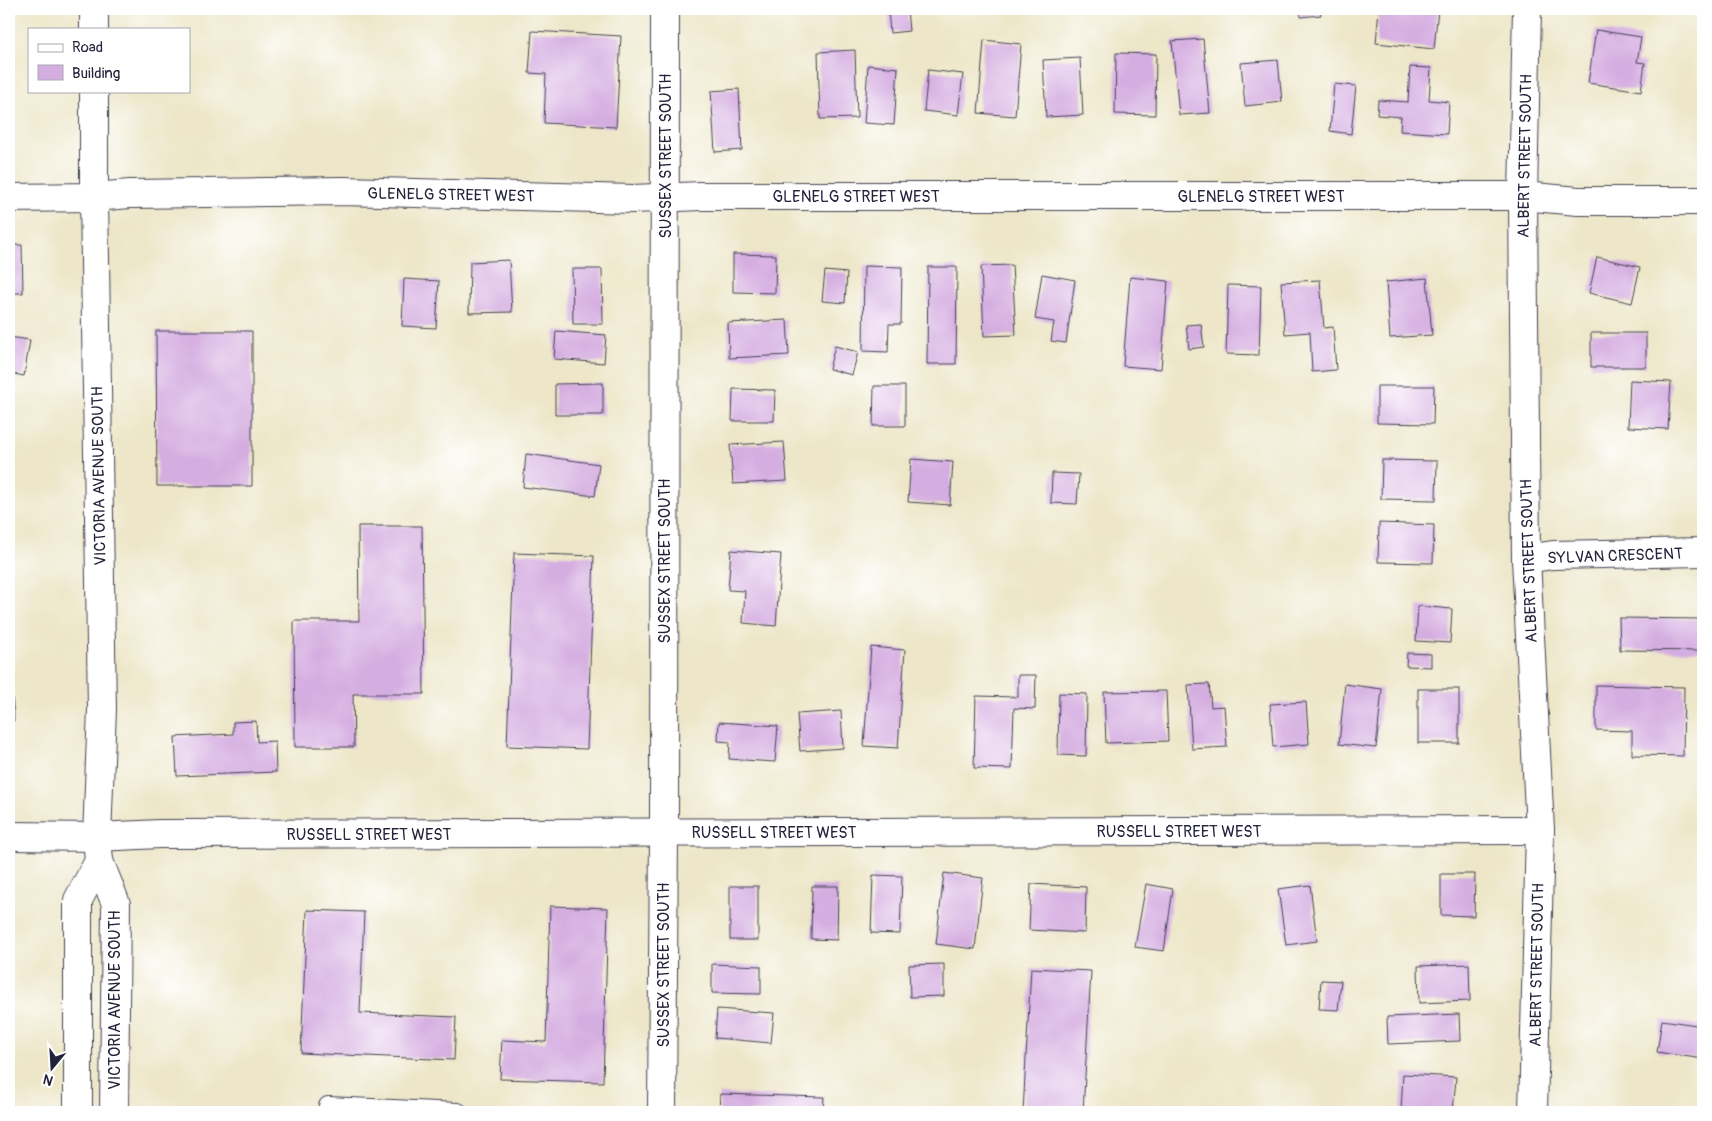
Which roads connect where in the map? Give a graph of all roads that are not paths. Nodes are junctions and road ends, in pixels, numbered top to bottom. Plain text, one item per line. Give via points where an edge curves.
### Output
1 (94, 9) edge
2 (665, 9) edge
3 (1527, 9) edge
4 (94, 28) edge
5 (94, 92) edge
6 (1522, 196) junction
7 (94, 197) junction
8 (9, 198) edge
9 (665, 199) junction
10 (1703, 201) edge
11 (1703, 552) edge
12 (1526, 558) junction
13 (1540, 830) junction
14 (664, 832) junction
15 (9, 836) edge
16 (98, 849) junction
17 (78, 1112) edge
18 (114, 1112) edge
19 (328, 1112) edge
20 (458, 1112) edge
21 (662, 1112) edge
22 (1532, 1112) edge

1 - 4 street
2 - 9 street, SUSSEX STREET SOUTH
3 - 6 street, ALBERT STREET SOUTH
5 - 7 street, VICTORIA AVENUE SOUTH
6 - 9 street, GLENELG STREET WEST via 701,196
6 - 10 street, GLENELG STREET WEST via 1578,201
6 - 12 street, ALBERT STREET SOUTH
7 - 8 street, GLENELG STREET WEST
7 - 9 street, GLENELG STREET WEST via 343,191
7 - 16 street, VICTORIA AVENUE SOUTH via 102,709
9 - 14 street, SUSSEX STREET SOUTH
11 - 12 street, SYLVAN CRESCENT
12 - 13 street, ALBERT STREET SOUTH
13 - 14 street, RUSSELL STREET WEST
13 - 22 street, ALBERT STREET SOUTH
14 - 16 street, RUSSELL STREET WEST via 170,834
14 - 21 street, SUSSEX STREET SOUTH
15 - 16 street, RUSSELL STREET WEST
16 - 17 street, VICTORIA AVENUE SOUTH via 78,900
16 - 18 street, VICTORIA AVENUE SOUTH via 116,904
19 - 20 lane via 328,1106

